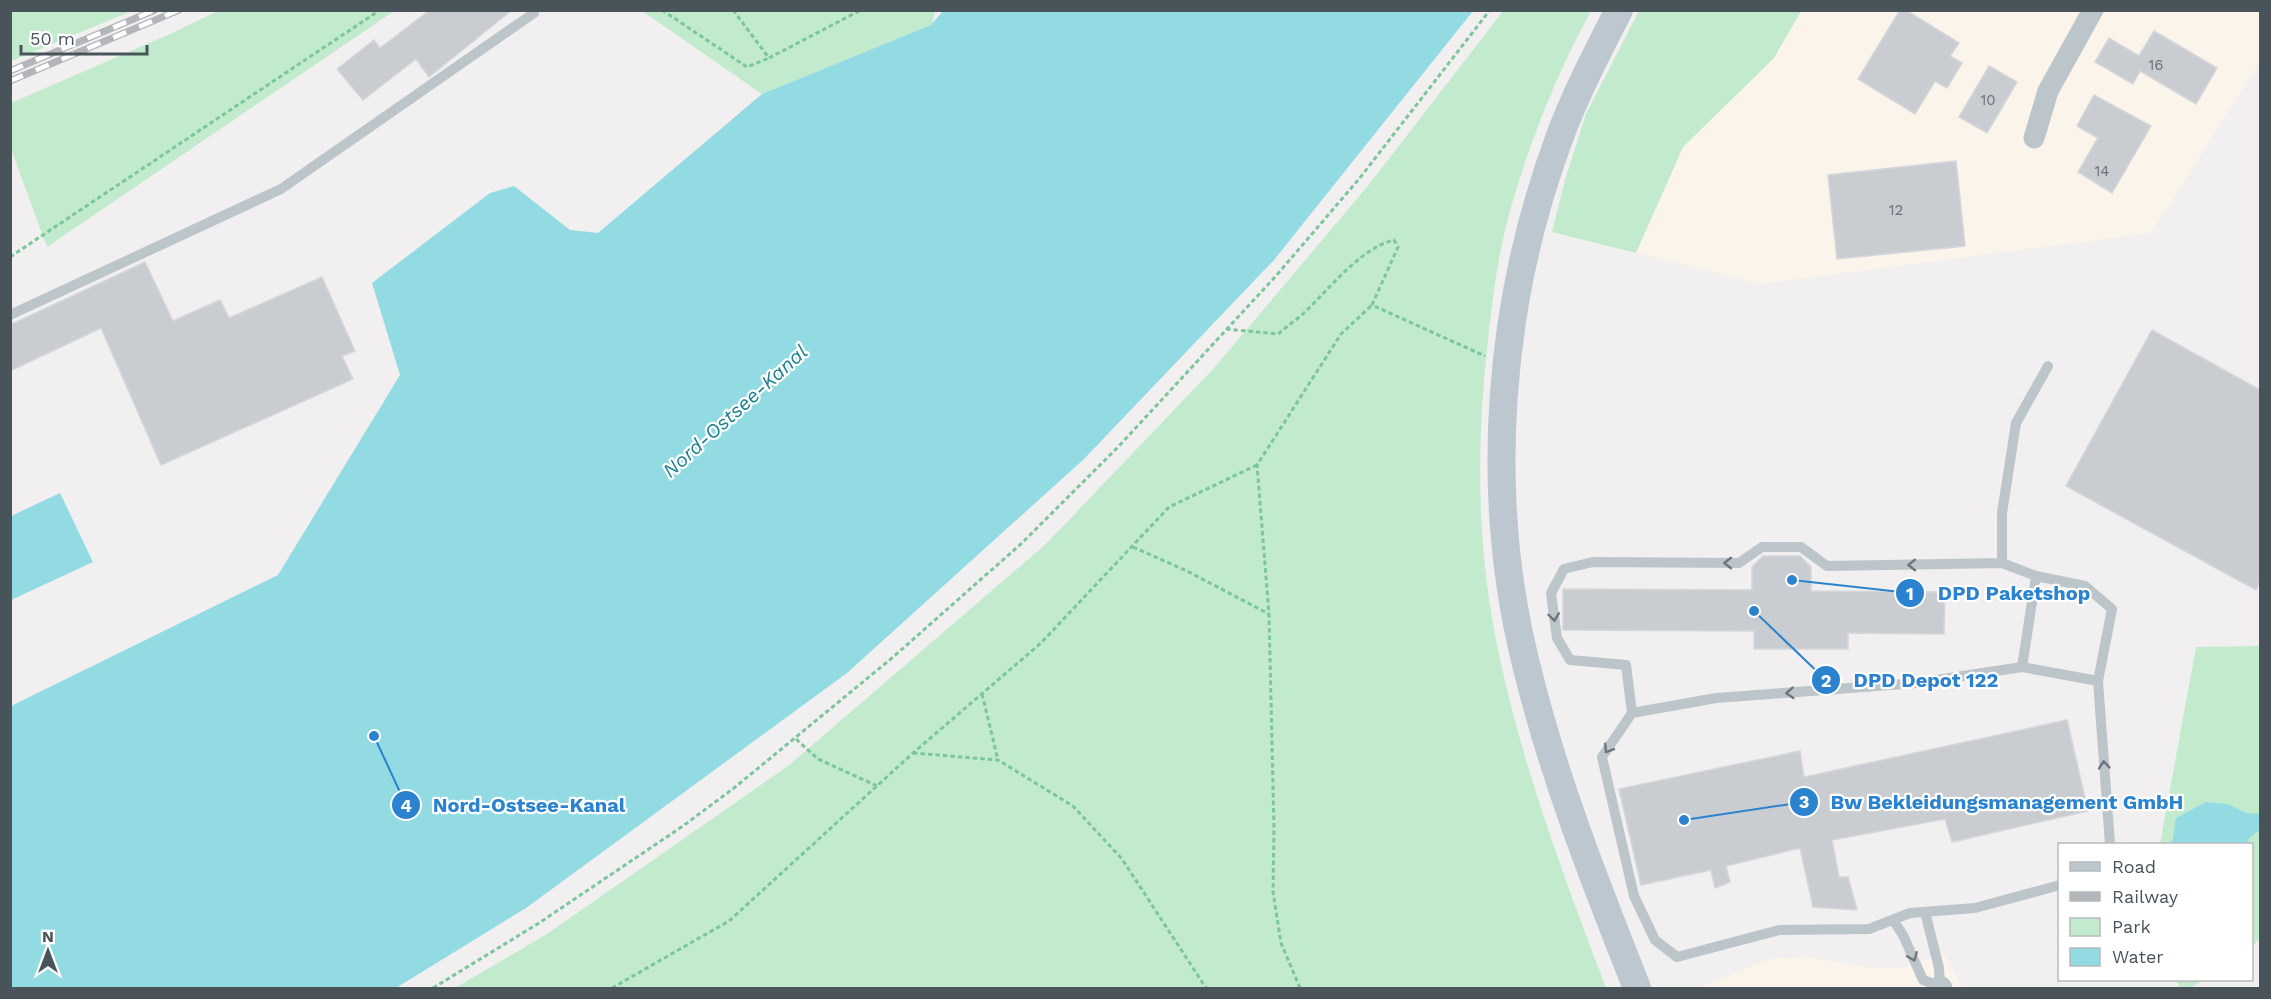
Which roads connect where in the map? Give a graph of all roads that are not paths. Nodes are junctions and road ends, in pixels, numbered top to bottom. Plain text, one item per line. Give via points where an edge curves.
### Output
1 (1619, 10) edge
2 (2093, 10) edge
3 (534, 13) dead end
4 (2034, 138) dead end
5 (10, 315) edge
6 (2048, 366) dead end
7 (2002, 563) junction
8 (2036, 576) junction
9 (2022, 667) junction
10 (2098, 681) junction
11 (1632, 713) junction
12 (2110, 843) edge
13 (2058, 886) edge
14 (1925, 912) junction
15 (1893, 920) junction
16 (1941, 987) edge
17 (1637, 988) edge

1 - 17 main road via 1561,135 1536,210 1520,276 1505,367 1503,507 1525,662 1546,742 1576,832
2 - 4 street via 2048,91
3 - 5 lane via 281,189
6 - 7 lane via 2016,423 2002,513
7 - 8 lane
7 -> 11 lane via 1827,566 1801,547 1762,547 1739,563 1593,562 1564,568 1551,593 1557,638 1570,660 1626,665
8 - 9 lane
8 - 10 lane via 2085,586 2112,609
9 - 10 lane
9 -> 11 lane via 1917,683 1716,698
12 -> 10 lane
11 -> 15 lane via 1602,757 1634,896 1655,940 1677,957 1779,930 1869,929
13 - 14 lane via 1975,908
14 - 15 lane
14 - 16 lane
15 -> 16 lane via 1923,980

